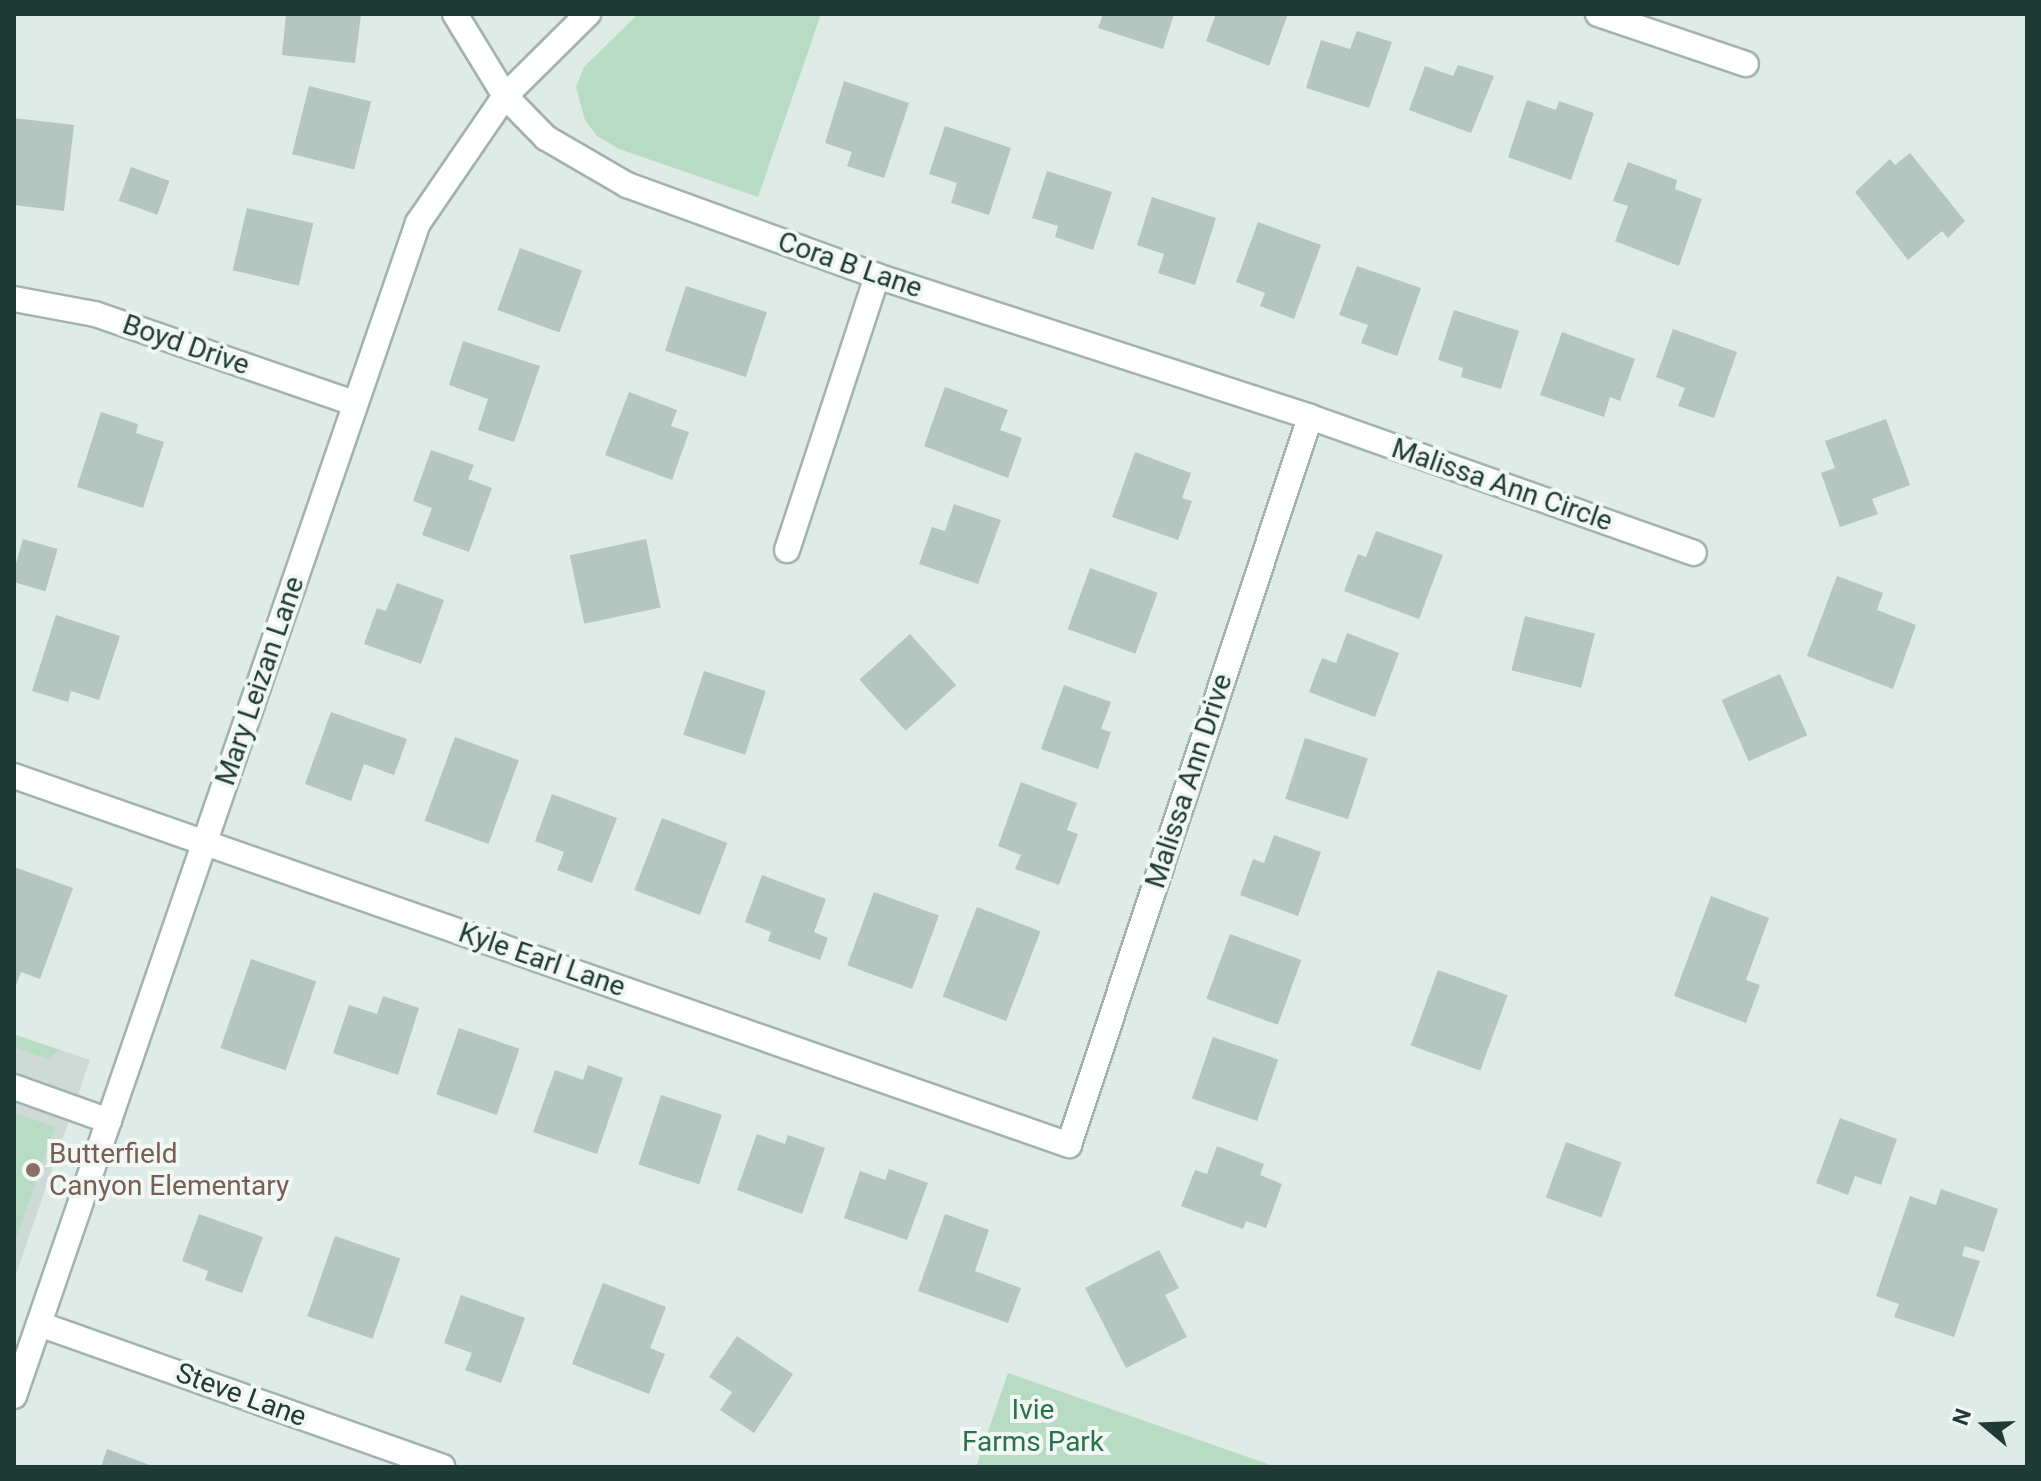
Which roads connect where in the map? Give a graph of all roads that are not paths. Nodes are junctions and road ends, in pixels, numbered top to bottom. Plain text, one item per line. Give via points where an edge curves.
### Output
1 (455, 14) edge
2 (588, 14) edge
3 (1598, 14) edge
4 (1746, 64) dead end
5 (505, 96) junction
6 (877, 276) junction
7 (14, 299) edge
8 (354, 403) junction
9 (1310, 417) junction
10 (787, 550) dead end
11 (1694, 553) dead end
12 (14, 776) edge
13 (206, 842) junction
14 (14, 1087) edge
15 (109, 1121) junction
16 (1069, 1145) joint
17 (39, 1324) junction
18 (14, 1396) edge
19 (442, 1467) edge

1 - 5 street, Cora B Lane
2 - 5 street, Mary Leizan Lane
3 - 4 street
5 - 6 street, Cora B Lane via 546,138 627,185
5 - 8 street, Mary Leizan Lane via 418,223
6 - 9 street, Cora B Lane
6 - 10 street
7 - 8 street, Boyd Drive via 95,314
8 - 13 street, Mary Leizan Lane
9 - 11 street, Malissa Ann Circle
9 - 16 street, Malissa Ann Drive
12 - 13 street, Kyle Earl Lane
13 - 15 street, Mary Leizan Lane
13 - 16 street, Kyle Earl Lane
14 - 15 street
15 - 17 street, Mary Leizan Lane
17 - 18 street, Mary Leizan Lane
17 - 19 street, Steve Lane

